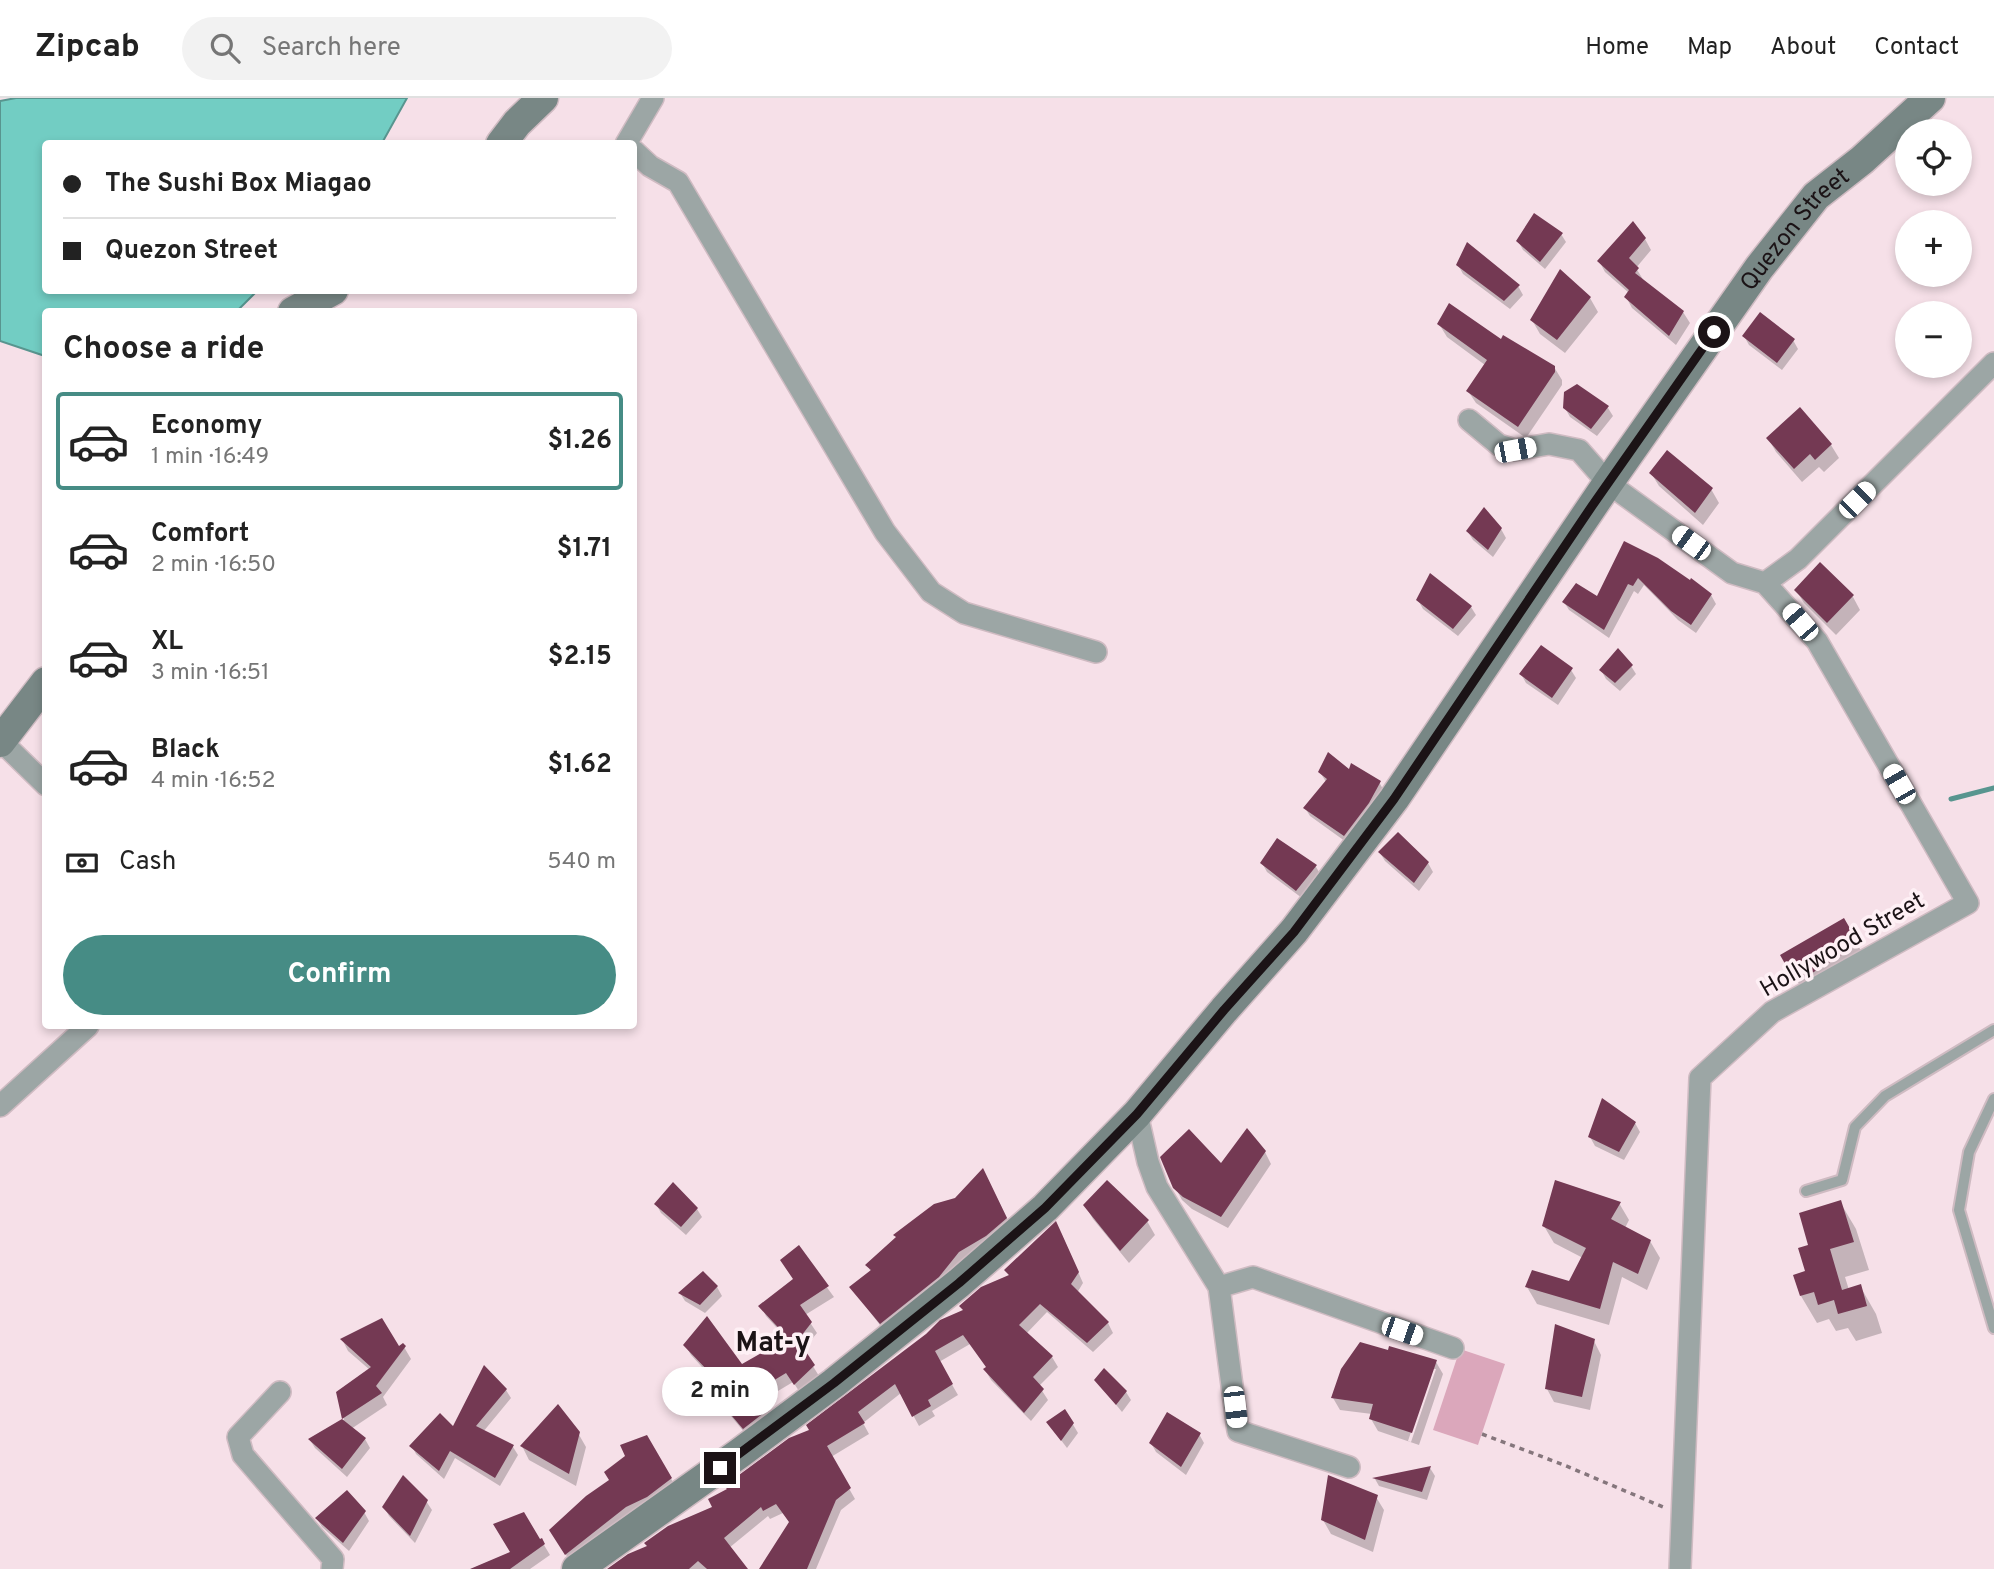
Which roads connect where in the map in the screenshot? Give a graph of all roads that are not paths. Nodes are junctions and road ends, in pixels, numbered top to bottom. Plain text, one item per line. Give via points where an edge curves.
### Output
1 (543, 98) edge
2 (653, 98) edge
3 (1930, 98) edge
4 (504, 140) edge
5 (628, 140) edge
6 (637, 153) edge
7 (326, 294) edge
8 (300, 308) edge
9 (1994, 363) edge
10 (1469, 420) dead end
11 (1608, 483) junction
12 (1765, 583) junction
13 (1096, 652) dead end
14 (42, 687) edge
15 (1, 742) edge
16 (42, 781) edge
17 (85, 1029) edge
18 (1994, 1030) edge
19 (1994, 1099) edge
20 (0, 1106) edge
21 (1137, 1114) junction
22 (1806, 1191) dead end
23 (1219, 1287) junction
24 (1994, 1328) edge
25 (1453, 1348) dead end
26 (280, 1392) dead end
27 (1349, 1466) dead end
28 (332, 1569) edge
29 (578, 1569) edge
30 (1681, 1569) edge

1 - 4 street
2 - 5 street
3 - 11 street, Quezon Street via 1815,196
6 - 13 street via 678,182 885,533 931,592 964,613
7 - 8 street
9 - 12 street via 1798,559
10 - 11 street via 1499,445 1515,450 1549,444 1579,450
11 - 12 street via 1732,573
11 - 21 street, Quezon Street via 1394,799 1294,932
12 - 30 street, Hollywood Street via 1818,642 1968,903 1772,1012 1700,1078
14 - 15 street
15 - 16 street
17 - 20 street
18 - 22 lane via 1885,1096 1854,1127 1842,1180
19 - 24 lane via 1969,1152 1959,1210
21 - 23 street via 1157,1187
21 - 29 street, Quezon Street via 1045,1208 959,1283 824,1391
23 - 25 street via 1253,1277
23 - 27 street via 1238,1432
26 - 28 street via 239,1437 243,1455 334,1559

